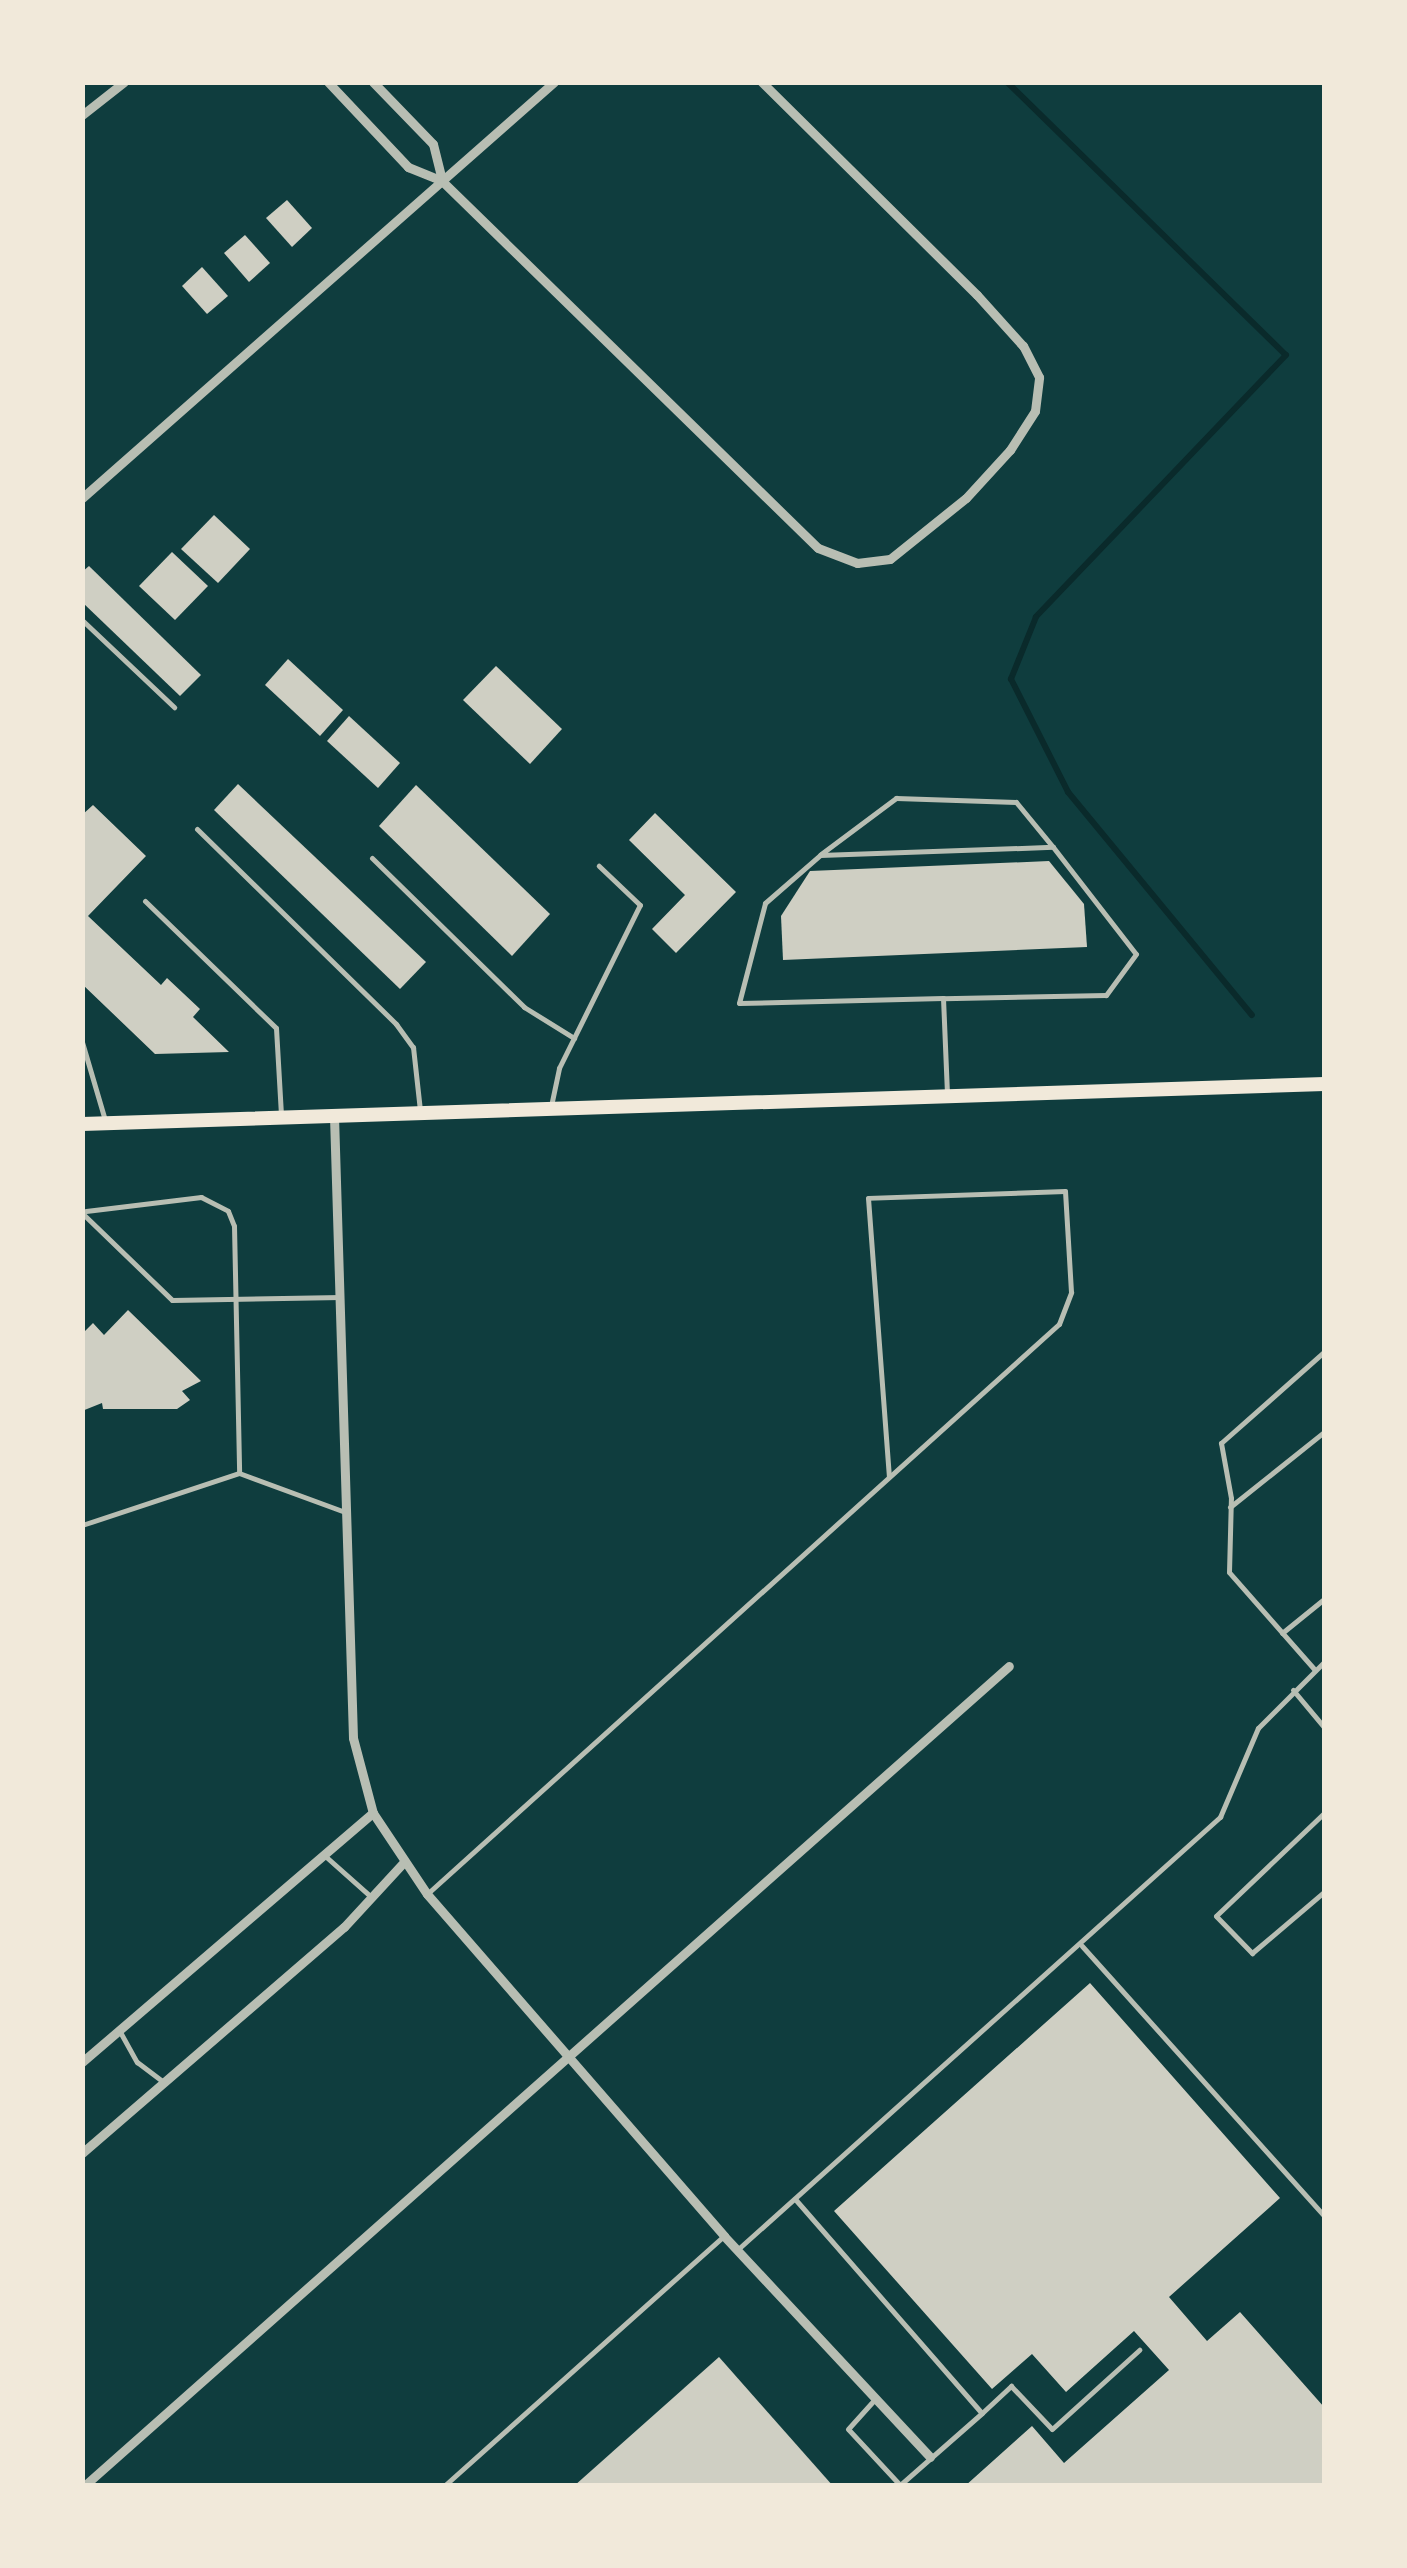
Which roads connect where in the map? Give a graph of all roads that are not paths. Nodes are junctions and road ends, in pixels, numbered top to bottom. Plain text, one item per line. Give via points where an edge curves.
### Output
1 (124, 82) edge
2 (328, 82) edge
3 (373, 82) edge
4 (554, 82) edge
5 (762, 82) edge
6 (82, 115) edge
7 (442, 181) junction
8 (82, 498) edge
9 (82, 620) edge
10 (174, 707) dead end
11 (197, 829) dead end
12 (1052, 847) junction
13 (820, 854) junction
14 (372, 858) dead end
15 (599, 866) dead end
16 (144, 901) dead end
17 (943, 998) junction
18 (574, 1038) junction
19 (82, 1042) edge
20 (1324, 1084) edge
21 (947, 1096) junction
22 (550, 1108) junction
23 (420, 1113) junction
24 (334, 1116) junction
25 (281, 1118) junction
26 (106, 1123) junction
27 (82, 1124) edge
28 (84, 1212) edge
29 (342, 1297) junction
30 (237, 1298) junction
31 (1324, 1352) edge
32 (1324, 1432) edge
33 (239, 1473) junction
34 (889, 1476) junction
35 (1230, 1508) junction
36 (348, 1513) junction
37 (82, 1524) edge
38 (1324, 1599) edge
39 (1282, 1633) junction
40 (1324, 1662) edge
41 (1009, 1666) dead end
42 (1314, 1670) junction
43 (1293, 1690) junction
44 (1324, 1726) edge
45 (373, 1812) junction
46 (1324, 1813) edge
47 (324, 1855) junction
48 (403, 1863) junction
49 (1324, 1892) edge
50 (427, 1894) junction
51 (369, 1896) junction
52 (1082, 1946) junction
53 (119, 2030) junction
54 (569, 2056) junction
55 (82, 2062) edge
56 (164, 2082) junction
57 (82, 2154) edge
58 (795, 2198) junction
59 (1324, 2216) edge
60 (724, 2236) junction
61 (737, 2250) junction
62 (1140, 2350) dead end
63 (875, 2399) junction
64 (982, 2414) junction
65 (930, 2457) junction
66 (86, 2482) edge
67 (444, 2486) edge

1 - 6 street
2 - 7 street via 408,166
3 - 7 street via 433,144
4 - 7 street
5 - 7 street via 977,295 1032,360 1040,389 1030,421 966,498 890,559 844,562 788,521
7 - 8 street
9 - 10 lane
11 - 23 lane via 396,1024 413,1046
12 - 13 lane
12 - 13 lane via 1016,802 896,798
12 - 17 lane via 1136,954 1106,994
13 - 17 lane via 764,903 739,1003
14 - 18 lane via 524,1007
15 - 18 lane via 640,904
16 - 25 lane via 276,1028
17 - 21 lane
18 - 22 lane
19 - 26 lane
20 - 21 main road
21 - 22 main road
22 - 23 main road
23 - 24 main road
24 - 25 main road
24 - 29 street
25 - 26 main road
26 - 27 main road
28 - 30 lane via 172,1300
28 - 30 lane via 215,1199 234,1226
29 - 30 lane
29 - 36 street
30 - 33 lane
31 - 35 lane via 1222,1438
32 - 35 lane
33 - 36 lane
33 - 37 lane
34 - 34 lane via 1064,1317 1070,1292 1065,1190 868,1198
34 - 50 lane
35 - 39 lane via 1229,1572
36 - 45 street via 353,1738
38 - 39 lane
39 - 42 lane
40 - 42 lane
41 - 54 street
42 - 43 lane
43 - 44 lane
43 - 52 lane via 1258,1728 1220,1817
45 - 47 street
45 - 48 street
46 - 49 lane via 1216,1916 1252,1952
47 - 51 lane
47 - 53 street
48 - 50 street
48 - 51 street
50 - 54 street
51 - 56 street via 344,1927
52 - 58 lane
52 - 59 lane
53 - 55 street
53 - 56 lane via 137,2062
54 - 60 street
54 - 66 street
56 - 57 street
58 - 61 lane
58 - 64 lane
60 - 61 street
60 - 67 lane
61 - 63 street
62 - 64 lane via 1052,2429 1011,2386
63 - 65 street
63 - 65 lane via 848,2429 900,2485
64 - 65 lane

